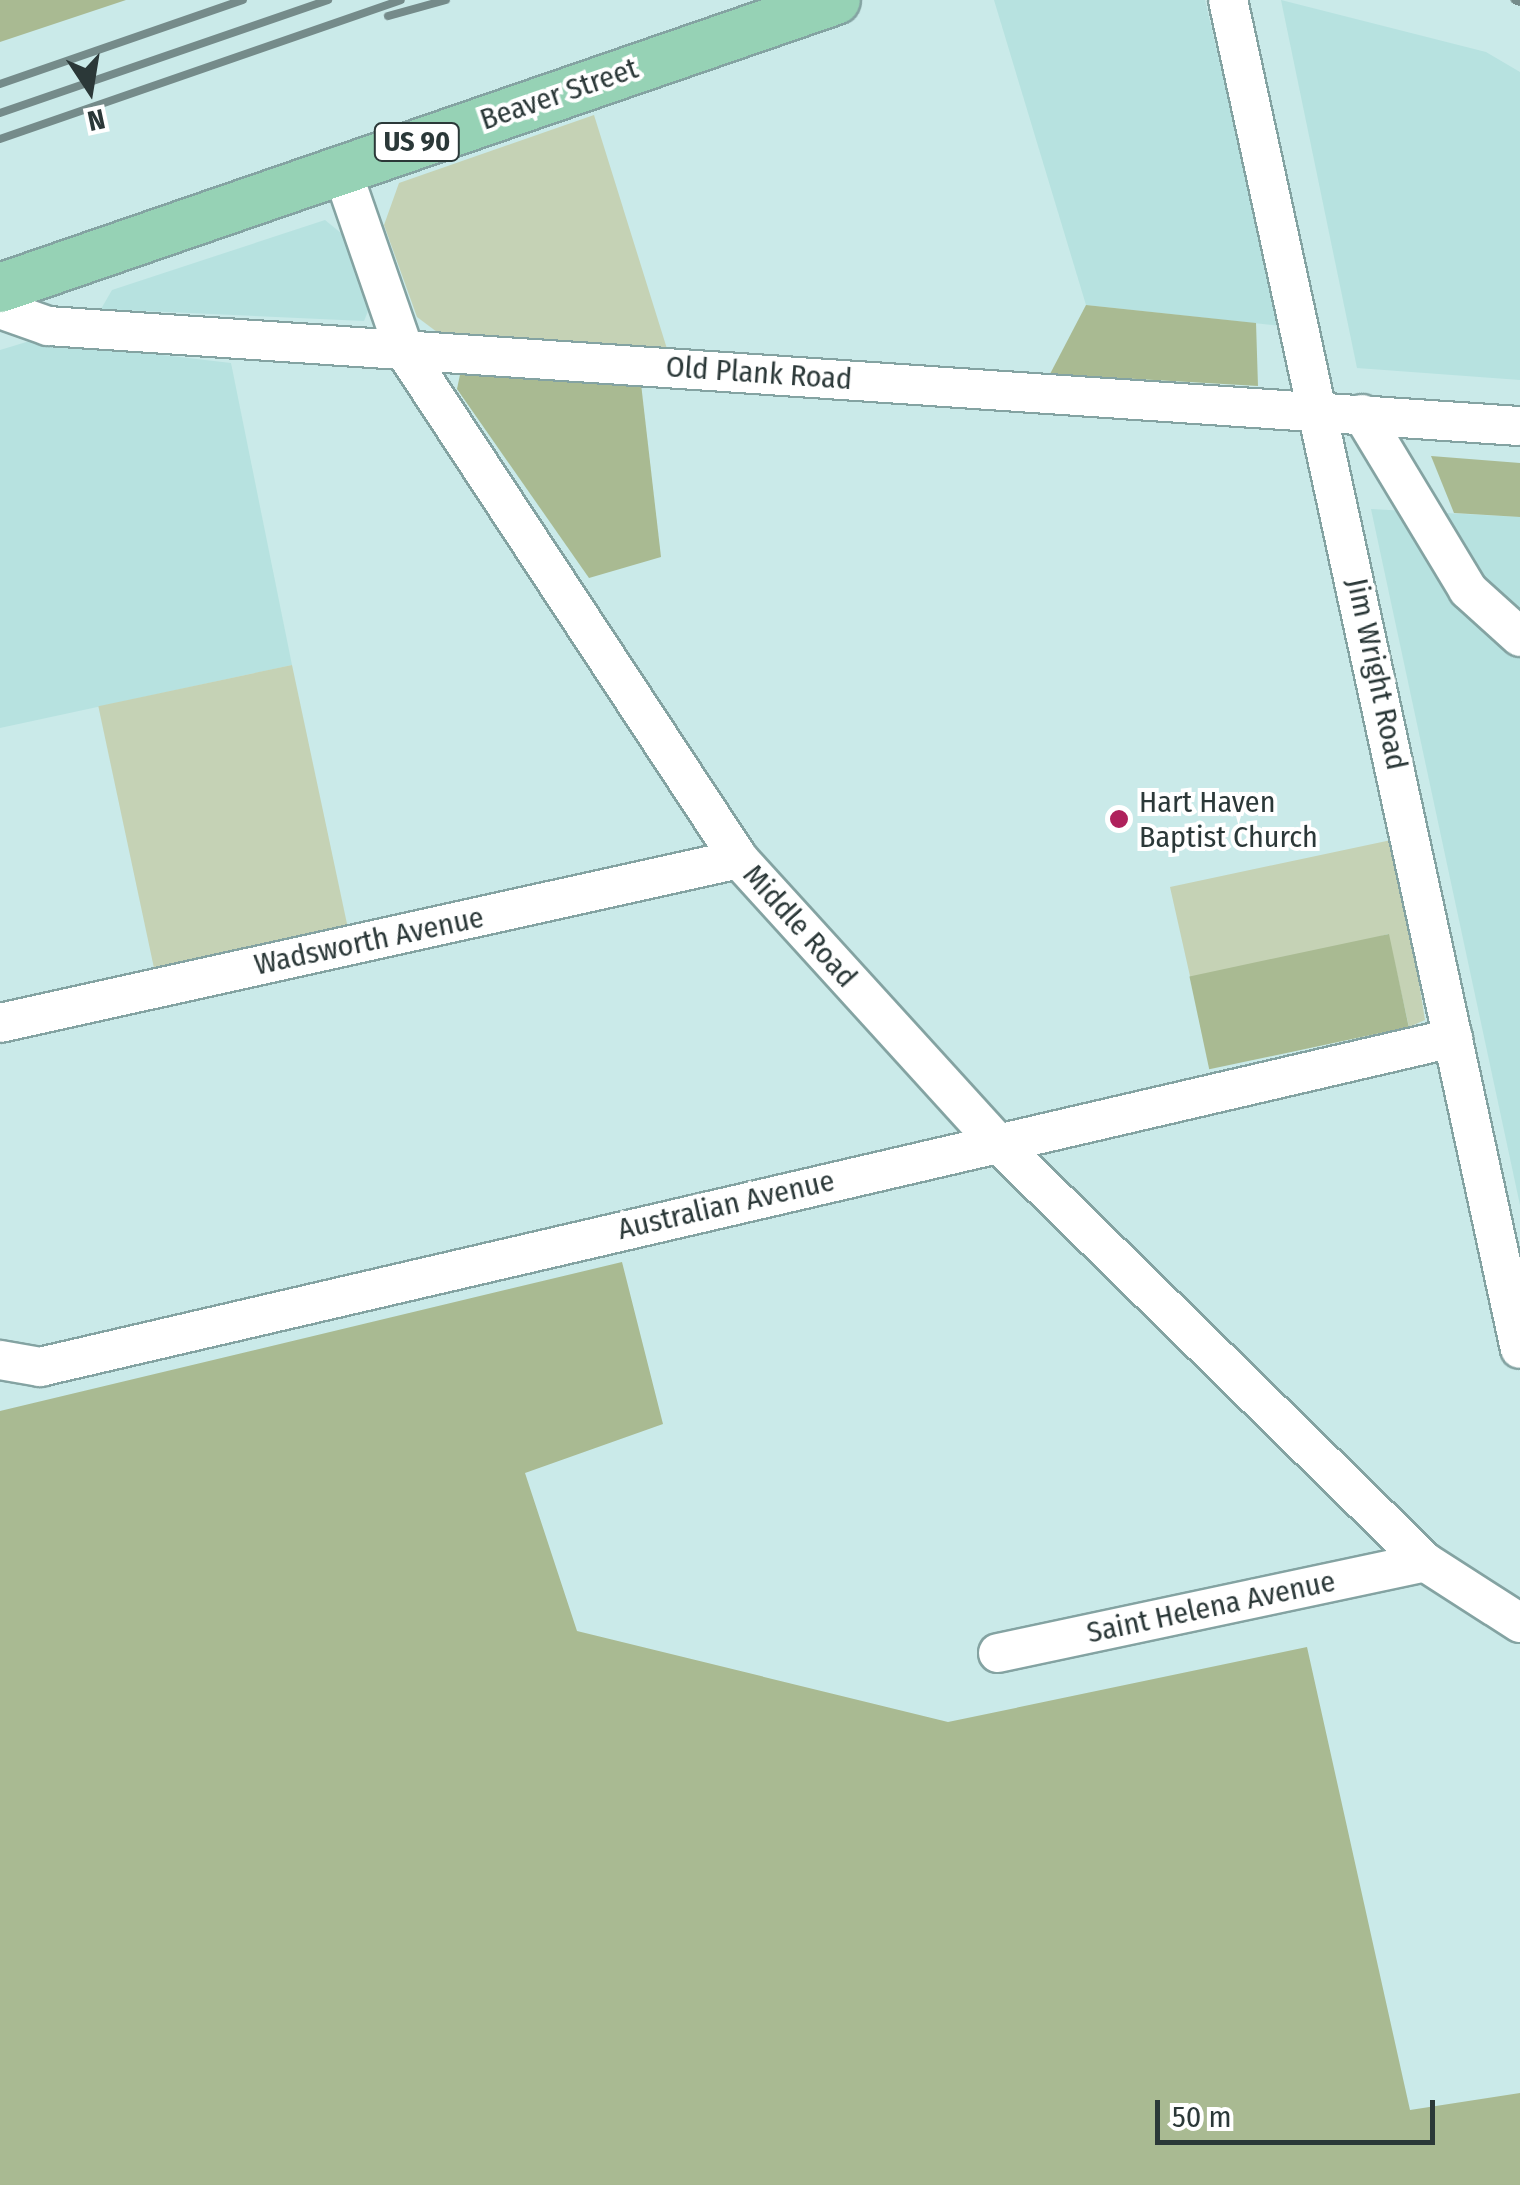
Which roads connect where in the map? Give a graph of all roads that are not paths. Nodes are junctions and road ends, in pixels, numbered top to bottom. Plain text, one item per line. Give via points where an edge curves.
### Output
1 (836, 0) edge
2 (1228, 0) edge
3 (341, 168) junction
4 (0, 288) edge
5 (0, 309) edge
6 (404, 350) junction
7 (1321, 411) junction
8 (1362, 414) junction
9 (1520, 426) edge
10 (1520, 636) edge
11 (739, 860) junction
12 (0, 1023) edge
13 (1453, 1038) junction
14 (996, 1141) junction
15 (1520, 1349) edge
16 (0, 1361) edge
17 (1425, 1562) junction
18 (1520, 1623) edge
19 (998, 1653) dead end

1 - 3 main road, Beaver Street / US 90
2 - 7 street, Jim Wright Road
3 - 4 main road, Beaver Street / US 90
3 - 6 street, Middle Road
5 - 6 street, Old Plank Road via 48,326
6 - 7 street, Old Plank Road
6 - 11 street, Middle Road
7 - 8 street, Old Plank Road
7 - 13 street, Jim Wright Road
8 - 9 street, Old Plank Road
8 - 10 street via 1468,590
11 - 12 street, Wadsworth Avenue
11 - 14 street, Middle Road
13 - 14 street, Australian Avenue
13 - 15 street, Jim Wright Road
14 - 16 street, Australian Avenue via 40,1367
14 - 17 street, Middle Road
17 - 18 street, Middle Road
17 - 19 street, Saint Helena Avenue

